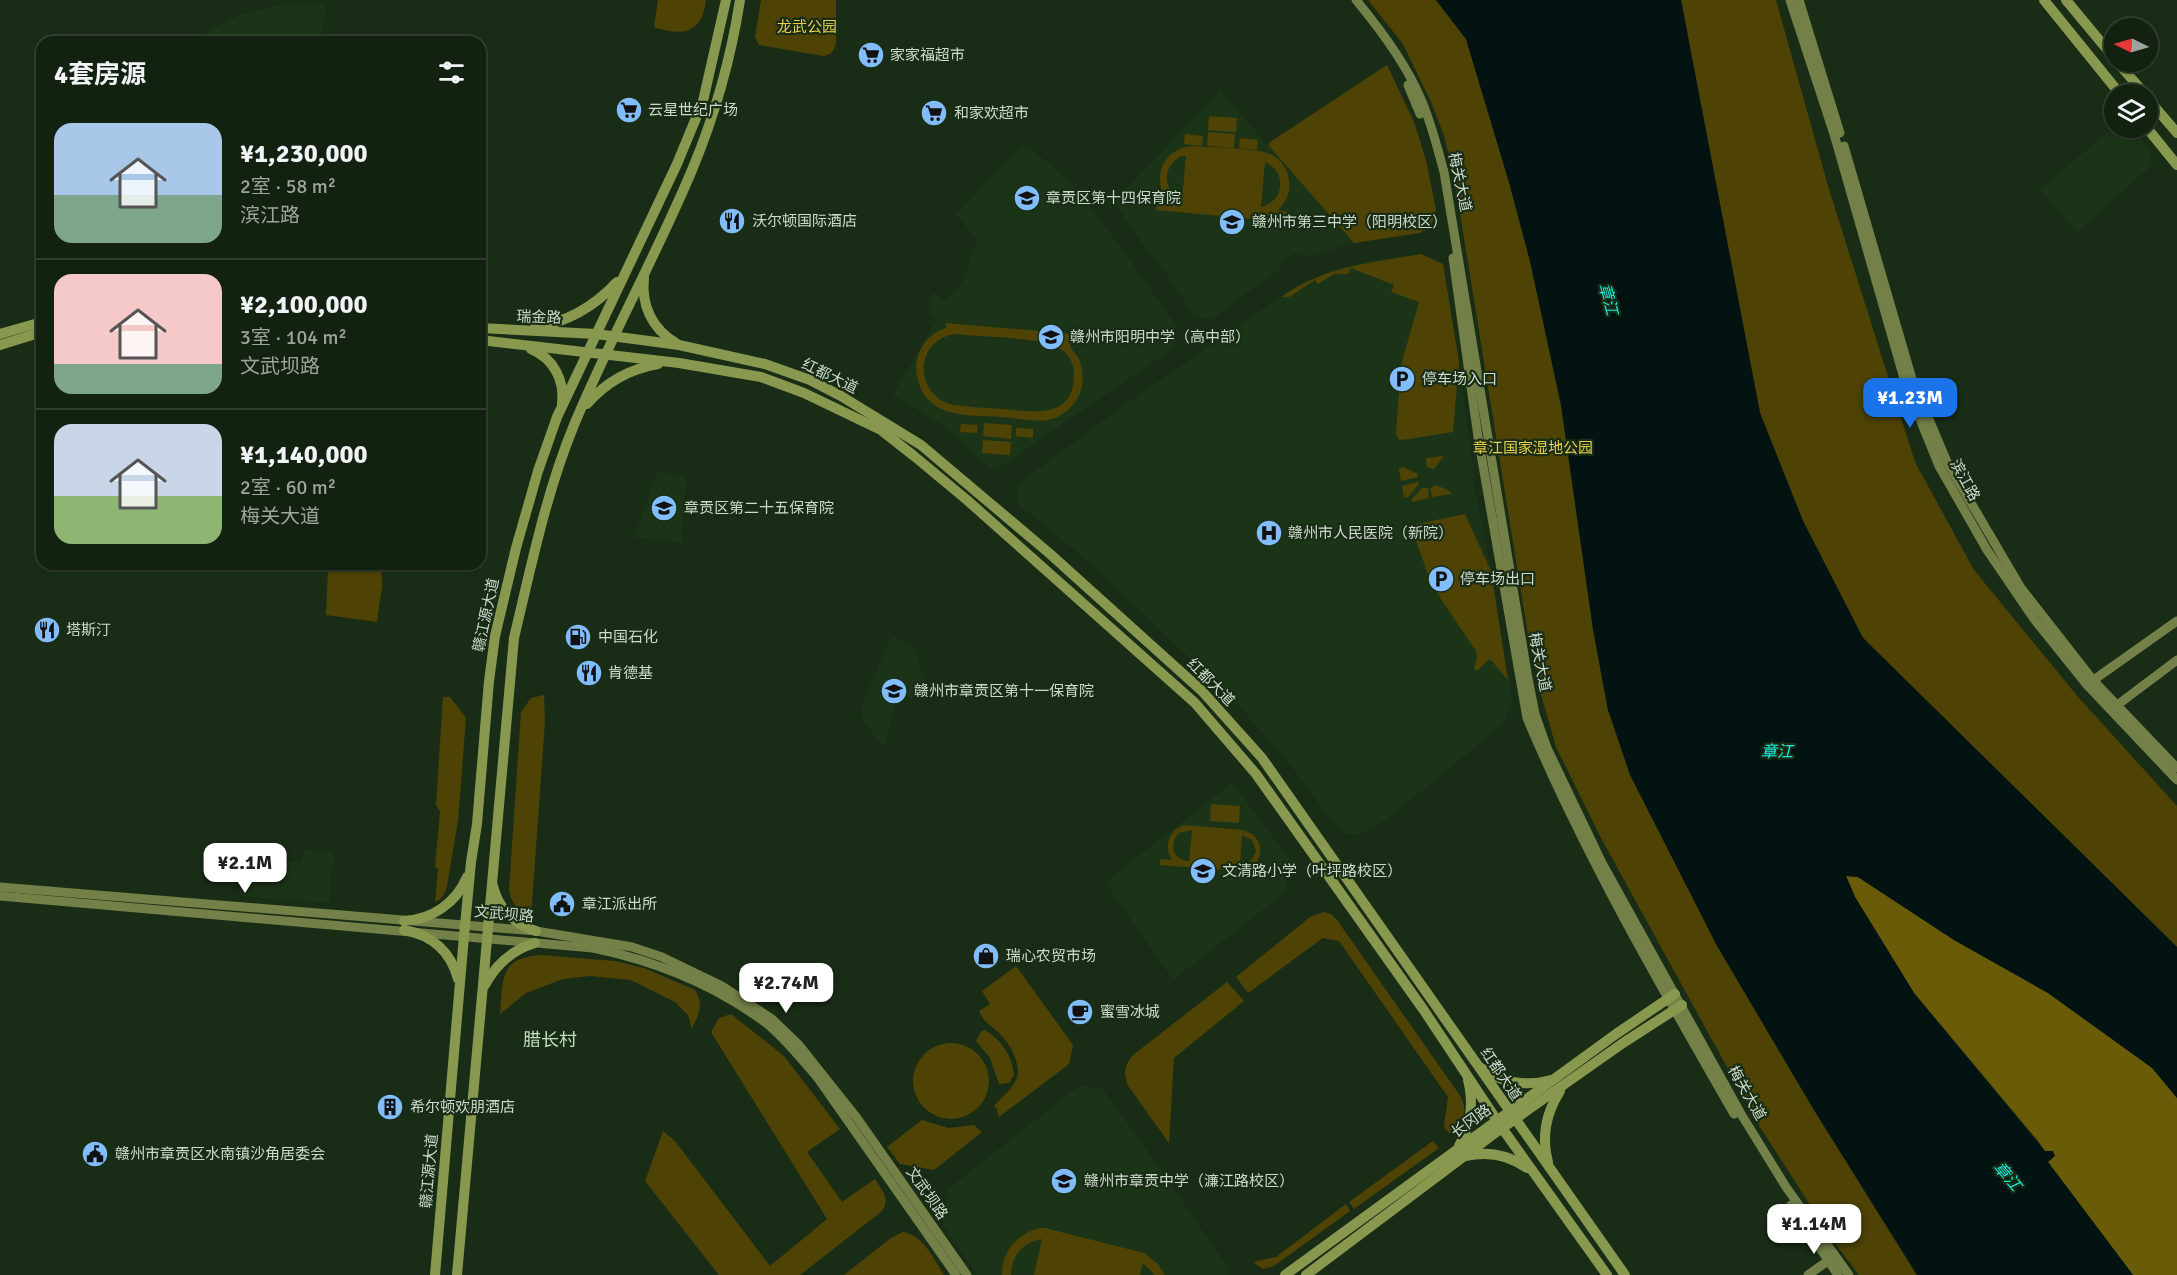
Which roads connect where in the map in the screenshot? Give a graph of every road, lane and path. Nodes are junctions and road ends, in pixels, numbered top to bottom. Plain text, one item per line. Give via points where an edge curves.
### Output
1 (726, 0) edge
2 (740, 0) edge
3 (1348, 0) edge
4 (1356, 0) edge
5 (1790, 0) edge
6 (1799, 0) edge
7 (2044, 0) edge
8 (2066, 0) edge
9 (2104, 46) edge
10 (2126, 72) edge
11 (2112, 84) edge
12 (2136, 84) edge
13 (2158, 111) edge
14 (2177, 133) edge
15 (2155, 138) edge
16 (2177, 165) edge
17 (646, 268) junction
18 (625, 272) junction
19 (36, 324) edge
20 (486, 328) edge
21 (516, 331) junction
22 (0, 334) edge
23 (36, 334) edge
24 (596, 334) junction
25 (614, 337) junction
26 (486, 341) edge
27 (513, 343) junction
28 (0, 345) edge
29 (680, 345) junction
30 (587, 353) junction
31 (606, 356) junction
32 (679, 363) junction
33 (557, 419) junction
34 (574, 424) junction
35 (2177, 621) edge
36 (2177, 660) edge
37 (2090, 682) junction
38 (2113, 708) junction
39 (2177, 768) edge
40 (2177, 780) edge
41 (471, 862) junction
42 (493, 866) junction
43 (0, 887) edge
44 (0, 896) edge
45 (404, 926) junction
46 (464, 931) junction
47 (487, 933) junction
48 (535, 937) junction
49 (460, 991) junction
50 (481, 993) junction
51 (1671, 997) junction
52 (1678, 1007) junction
53 (1477, 1064) junction
54 (1465, 1071) junction
55 (1563, 1080) junction
56 (1512, 1116) junction
57 (1500, 1124) junction
58 (1460, 1153) junction
59 (1550, 1168) junction
60 (1535, 1174) junction
61 (1833, 1267) edge
62 (1285, 1271) edge
63 (1310, 1272) edge
64 (435, 1275) edge
65 (457, 1275) edge
66 (956, 1275) edge
67 (967, 1275) edge
68 (1607, 1275) edge
69 (1625, 1275) edge
70 (1808, 1275) edge
71 (1849, 1275) edge

1 - 18 main road, 赣江源大道 via 704,101
2 - 17 main road via 733,46 716,104 693,169
3 - 51 main road, 梅关大道 via 1372,27 1403,75 1428,133 1436,164 1527,718 1596,868
4 - 51 main road, 梅关大道 via 1420,96 1444,172 1535,714 1602,863
5 - 37 main road, 滨江路 via 1834,134 1905,382 1939,466 2016,594
6 - 37 main road, 滨江路 via 1912,379 1947,462 2021,588
7 - 11 main road
8 - 9 main road
10 - 12 main road
13 - 14 main road
15 - 16 main road
17 - 25 main road
17 - 29 main road via 643,292 649,315 662,333
18 - 21 main road via 602,297 574,316
18 - 24 main road, 赣江源大道
19 - 22 main road
20 - 21 main road, 瑞金路
21 - 24 main road, 瑞金路
23 - 28 main road
24 - 25 main road, 红都大道
24 - 30 main road, 赣江源大道
25 - 29 main road, 红都大道
25 - 31 main road
26 - 27 main road, 瑞金路
27 - 30 main road, 瑞金路
27 - 33 main road via 541,354 555,369 562,393
29 - 53 main road, 红都大道 via 765,364 810,380 912,440 1049,553 1147,641 1202,691 1262,759
30 - 31 main road, 红都大道
30 - 33 main road, 赣江源大道
31 - 32 main road, 红都大道
31 - 34 main road
32 - 34 main road via 648,366 620,377 594,396
32 - 54 main road, 红都大道 via 761,376 881,430 967,500 1138,652 1194,703 1256,774
33 - 34 main road
33 - 41 main road, 赣江源大道 via 538,471 495,636
34 - 42 main road via 533,556 514,638
35 - 37 main road
36 - 38 main road
37 - 38 main road, 滨江路
38 - 39 main road, 滨江路
38 - 40 main road, 滨江路
41 - 45 main road via 464,884 451,902
41 - 46 main road, 赣江源大道
42 - 47 main road
42 - 48 main road via 494,887 501,907
43 - 45 main road, 文武坝路
44 - 45 main road, 文武坝路
45 - 46 main road, 文武坝路
45 - 49 main road via 441,948 453,964
46 - 47 main road, 文武坝路
46 - 49 main road, 赣江源大道
47 - 48 main road, 文武坝路
47 - 50 main road
48 - 50 main road via 505,958
48 - 66 main road, 文武坝路 via 658,964 693,978 767,1024 818,1077
48 - 67 main road, 文武坝路 via 632,947 662,957 722,986 772,1019 857,1118
49 - 64 main road, 赣江源大道
50 - 65 main road
51 - 52 main road, 梅关大道
51 - 55 main road, 长冈路
52 - 55 main road, 长冈路
52 - 61 main road, 梅关大道 via 1736,1117
53 - 55 main road via 1491,1074 1515,1082
53 - 56 main road, 红都大道
54 - 57 main road, 红都大道
54 - 58 main road via 1471,1113
55 - 56 main road, 长冈路
55 - 59 main road via 1547,1120 1544,1144
56 - 57 main road, 长冈路
56 - 59 main road, 红都大道
57 - 58 main road, 长冈路
57 - 60 main road, 红都大道
58 - 60 main road via 1499,1155
58 - 62 main road, 长冈路 via 1307,1260
58 - 63 main road, 长冈路
59 - 69 main road, 红都大道
60 - 68 main road, 红都大道
61 - 70 main road
61 - 71 main road, 梅关大道

